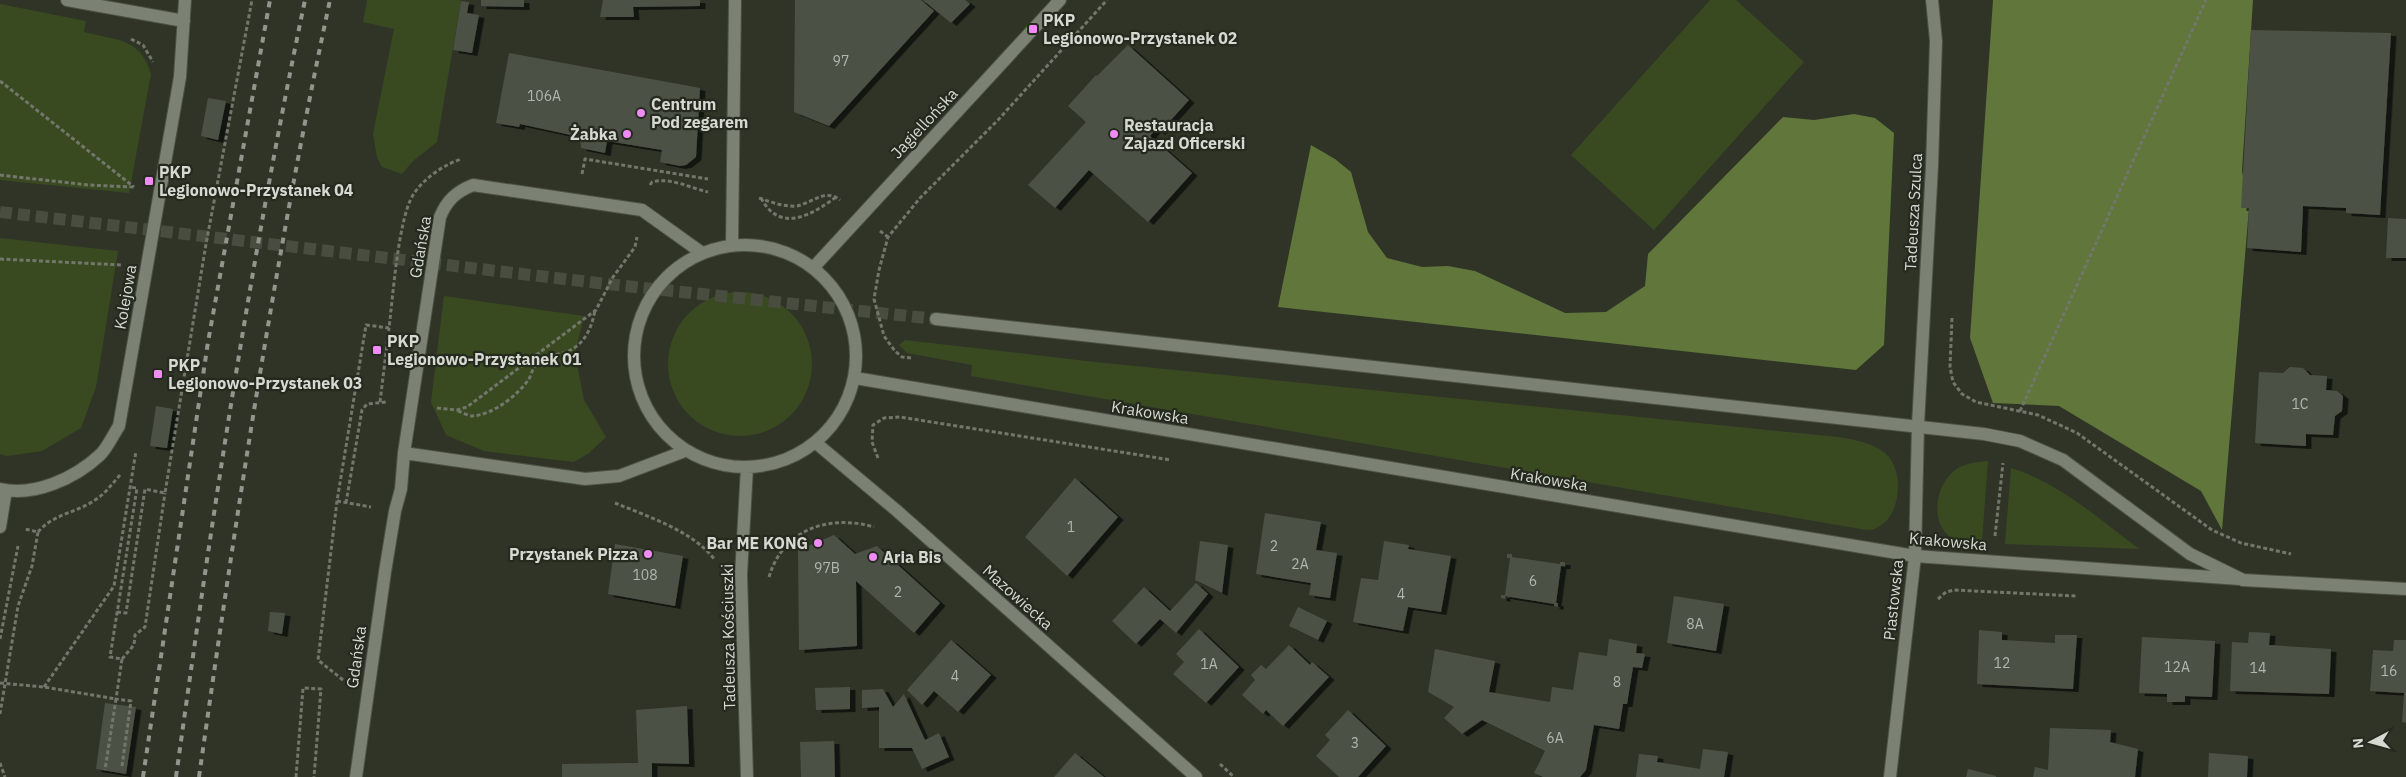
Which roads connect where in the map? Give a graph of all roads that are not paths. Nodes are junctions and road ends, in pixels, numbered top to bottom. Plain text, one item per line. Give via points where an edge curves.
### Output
1 (67, 0) edge
2 (184, 0) edge
3 (735, 0) edge
4 (1060, 0) edge
5 (1932, 0) edge
6 (184, 21) junction
7 (732, 245) junction
8 (702, 253) junction
9 (813, 268) junction
10 (936, 319) tunnel mouth
11 (855, 378) junction
12 (1918, 425) junction
13 (816, 443) junction
14 (685, 451) junction
15 (404, 453) junction
16 (747, 467) junction
17 (3, 489) edge
18 (0, 527) edge
19 (1915, 556) junction
20 (2243, 580) junction
21 (2406, 589) edge
22 (356, 777) edge
23 (747, 777) edge
24 (1196, 777) edge
25 (1890, 777) edge

1 - 6 street
2 - 6 street, Kolejowa
3 - 7 street
4 - 9 street, Jagiellońska
5 - 12 street, Tadeusza Szulca via 1936,42 1933,137
6 - 17 street, Kolejowa via 180,77 119,426 101,454 72,477 39,487
7 - 8 street
7 - 9 street via 772,248 795,256
8 - 14 street via 663,281 644,309 635,343 635,371 651,416 665,434
8 - 15 street, Gdańska via 642,210 473,185 454,195 440,218
9 - 11 street via 850,314
10 - 12 street, Krakowska
11 - 13 street via 841,414
11 - 19 street, Krakowska
12 - 19 street, Piastowska
12 - 20 street, Krakowska via 2020,442 2063,460 2190,554
13 - 16 street via 778,463
13 - 24 street, Mazowiecka
14 - 15 street via 619,476 584,479
14 - 16 street via 712,463
15 - 22 street, Gdańska
16 - 23 street, Tadeusza Kościuszki via 741,575
17 - 18 street, Kolejowa
19 - 20 street, Krakowska
19 - 25 street, Piastowska
20 - 21 street, Krakowska

